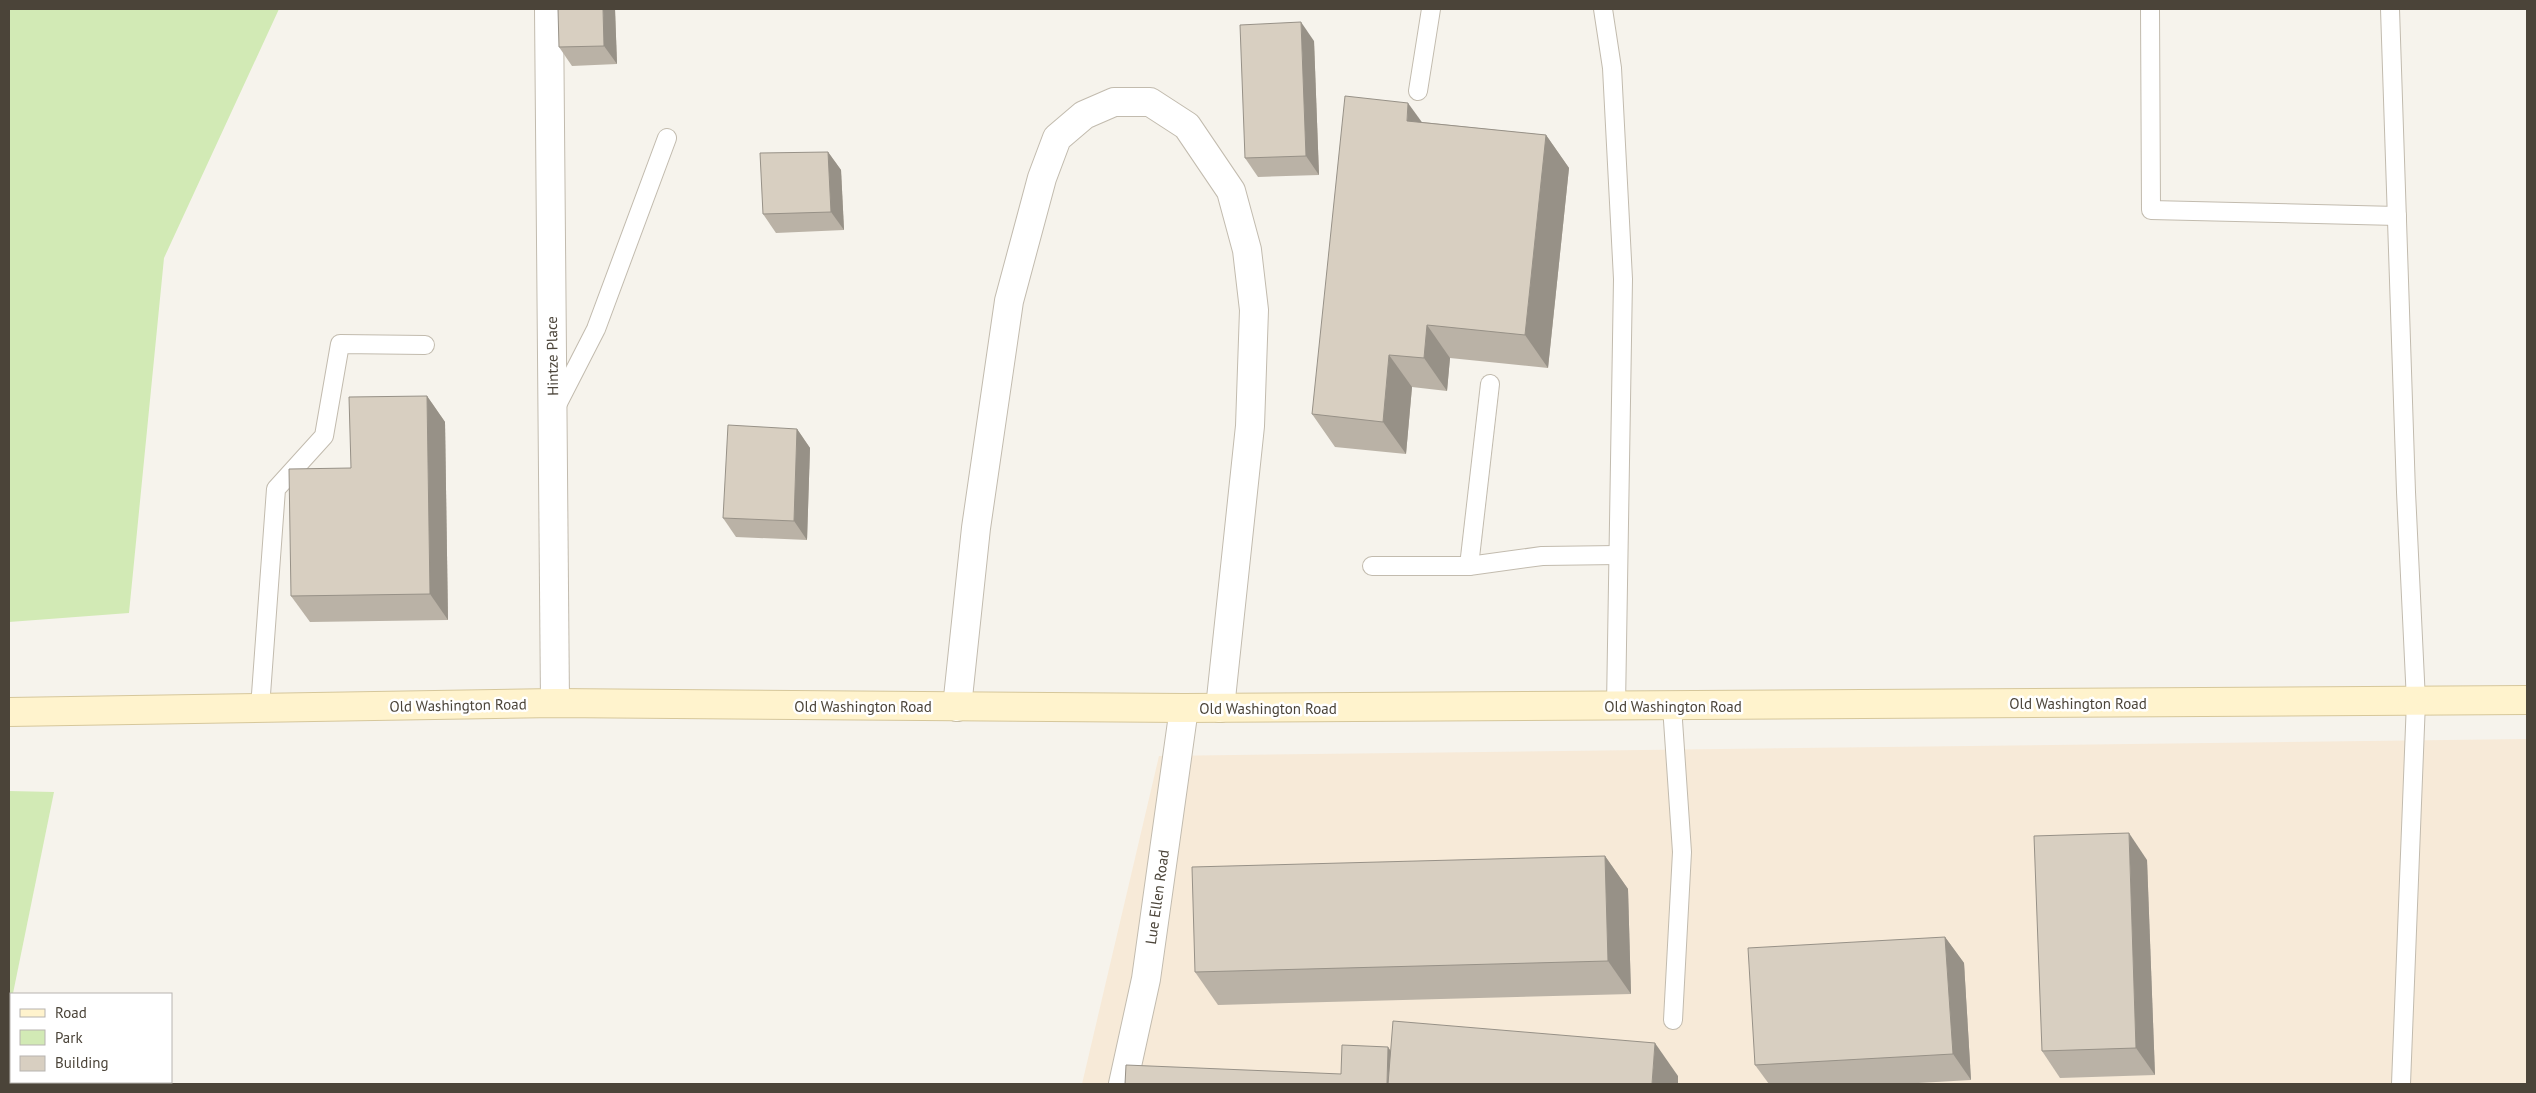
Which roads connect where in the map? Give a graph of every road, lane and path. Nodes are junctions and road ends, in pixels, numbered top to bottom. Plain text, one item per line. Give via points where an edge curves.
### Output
1 (549, 9) edge
2 (1431, 9) edge
3 (1603, 9) edge
4 (2150, 9) edge
5 (2390, 9) edge
6 (1418, 90) dead end
7 (667, 138) dead end
8 (2397, 216) junction
9 (425, 345) dead end
10 (1490, 384) dead end
11 (553, 414) junction
12 (1618, 555) junction
13 (1372, 566) dead end
14 (1469, 566) junction
15 (2527, 700) edge
16 (2416, 701) junction
17 (555, 704) junction
18 (1616, 706) junction
19 (1672, 706) junction
20 (957, 707) junction
21 (260, 708) junction
22 (1184, 708) junction
23 (1220, 708) junction
24 (9, 712) edge
25 (1673, 1020) dead end
26 (1123, 1084) edge
27 (2401, 1084) edge

1 - 11 street, Hintze Place
2 - 6 lane
3 - 12 lane via 1612,68 1624,280
4 - 8 lane via 2151,210
5 - 8 lane
7 - 11 lane via 596,329
8 - 16 lane
9 - 21 lane via 340,344 324,436 276,489
10 - 14 lane
11 - 17 street, Hintze Place
12 - 14 lane via 1542,556
12 - 18 lane
13 - 14 lane
15 - 16 main road, Old Washington Road
16 - 19 main road, Old Washington Road
16 - 27 lane
17 - 20 main road, Old Washington Road
17 - 21 main road, Old Washington Road
18 - 19 main road, Old Washington Road
18 - 23 main road, Old Washington Road
19 - 25 lane via 1682,852
20 - 22 main road, Old Washington Road
20 - 23 street via 976,528 1009,301 1042,178 1057,138 1084,115 1114,102 1150,102 1187,126 1231,191 1247,250 1254,310 1250,426
21 - 24 main road, Old Washington Road
22 - 23 main road, Old Washington Road
22 - 26 street, Lue Ellen Road via 1146,979

